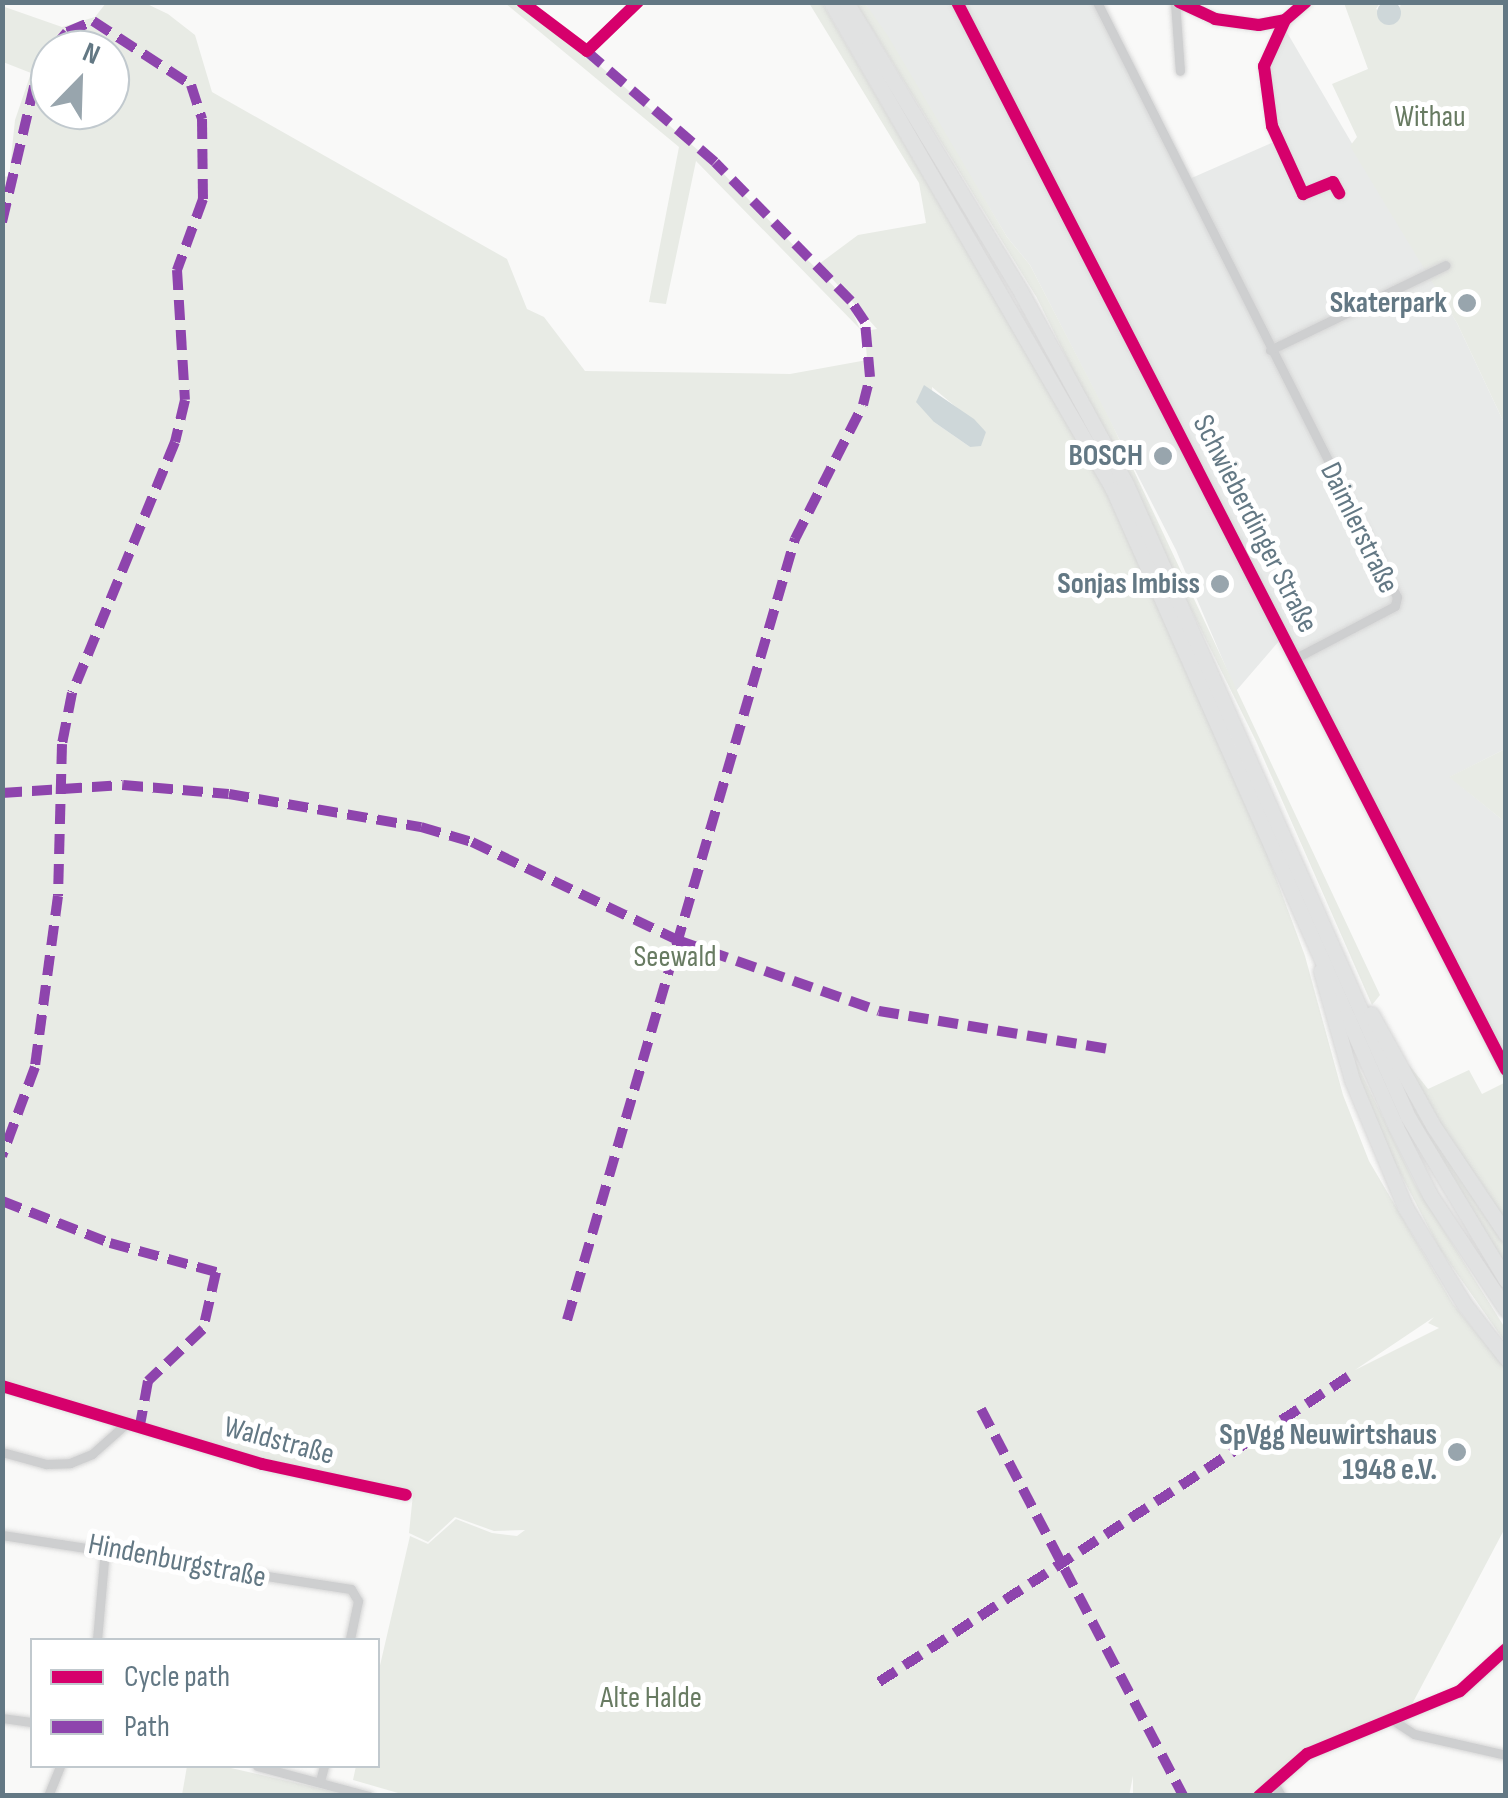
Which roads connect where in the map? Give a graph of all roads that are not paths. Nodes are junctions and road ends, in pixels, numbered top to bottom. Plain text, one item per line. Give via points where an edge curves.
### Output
1 (831, 2) edge
2 (846, 2) edge
3 (957, 2) edge
4 (1097, 2) edge
5 (1177, 2) edge
6 (1306, 2) edge
7 (1285, 20) junction
8 (1180, 71) dead end
9 (1339, 193) dead end
10 (1446, 265) dead end
11 (1270, 350) junction
12 (1296, 658) junction
13 (1324, 928) junction
14 (1320, 957) junction
15 (1506, 1070) edge
16 (1506, 1234) edge
17 (1506, 1280) edge
18 (1506, 1308) edge
19 (1506, 1358) edge
20 (2, 1386) edge
21 (128, 1422) junction
22 (2, 1452) edge
23 (406, 1495) dead end
24 (2, 1535) edge
25 (106, 1548) junction
26 (97, 1638) edge
27 (350, 1638) edge
28 (1505, 1650) edge
29 (2, 1718) edge
30 (1391, 1718) junction
31 (30, 1722) edge
32 (1506, 1755) edge
33 (59, 1768) edge
34 (265, 1768) edge
35 (323, 1768) edge
36 (320, 1781) junction
37 (1273, 1782) junction
38 (48, 1796) edge
39 (368, 1796) edge
40 (1260, 1796) edge
41 (1281, 1796) edge

1 - 14 highway via 1113,489
2 - 13 highway via 1022,294 1126,484
3 - 12 street, Schwieberdinger Straße
4 - 11 street, Daimlerstraße
5 - 7 street via 1240,25
5 - 8 street
6 - 7 street
7 - 9 street via 1263,77 1272,126 1303,194 1332,182
10 - 11 street
11 - 12 street, Daimlerstraße via 1397,597 1395,606
12 - 15 street, Schwieberdinger Straße
13 - 16 highway via 1424,1111
13 - 17 highway via 1428,1157
14 - 18 highway via 1430,1195
14 - 19 highway via 1352,1080 1395,1187 1446,1276
20 - 21 street, Waldstraße
21 - 22 street via 92,1454 70,1462 46,1464
21 - 23 street, Waldstraße via 292,1472
24 - 25 street, Hindenburgstraße
25 - 26 street
25 - 27 street, Hindenburgstraße via 157,1564 351,1589 358,1601
28 - 30 street via 1460,1690
29 - 31 street
30 - 32 street via 1414,1734
30 - 37 street via 1307,1754
33 - 38 street
34 - 36 street
35 - 36 street
36 - 39 street
37 - 40 street
37 - 41 street

